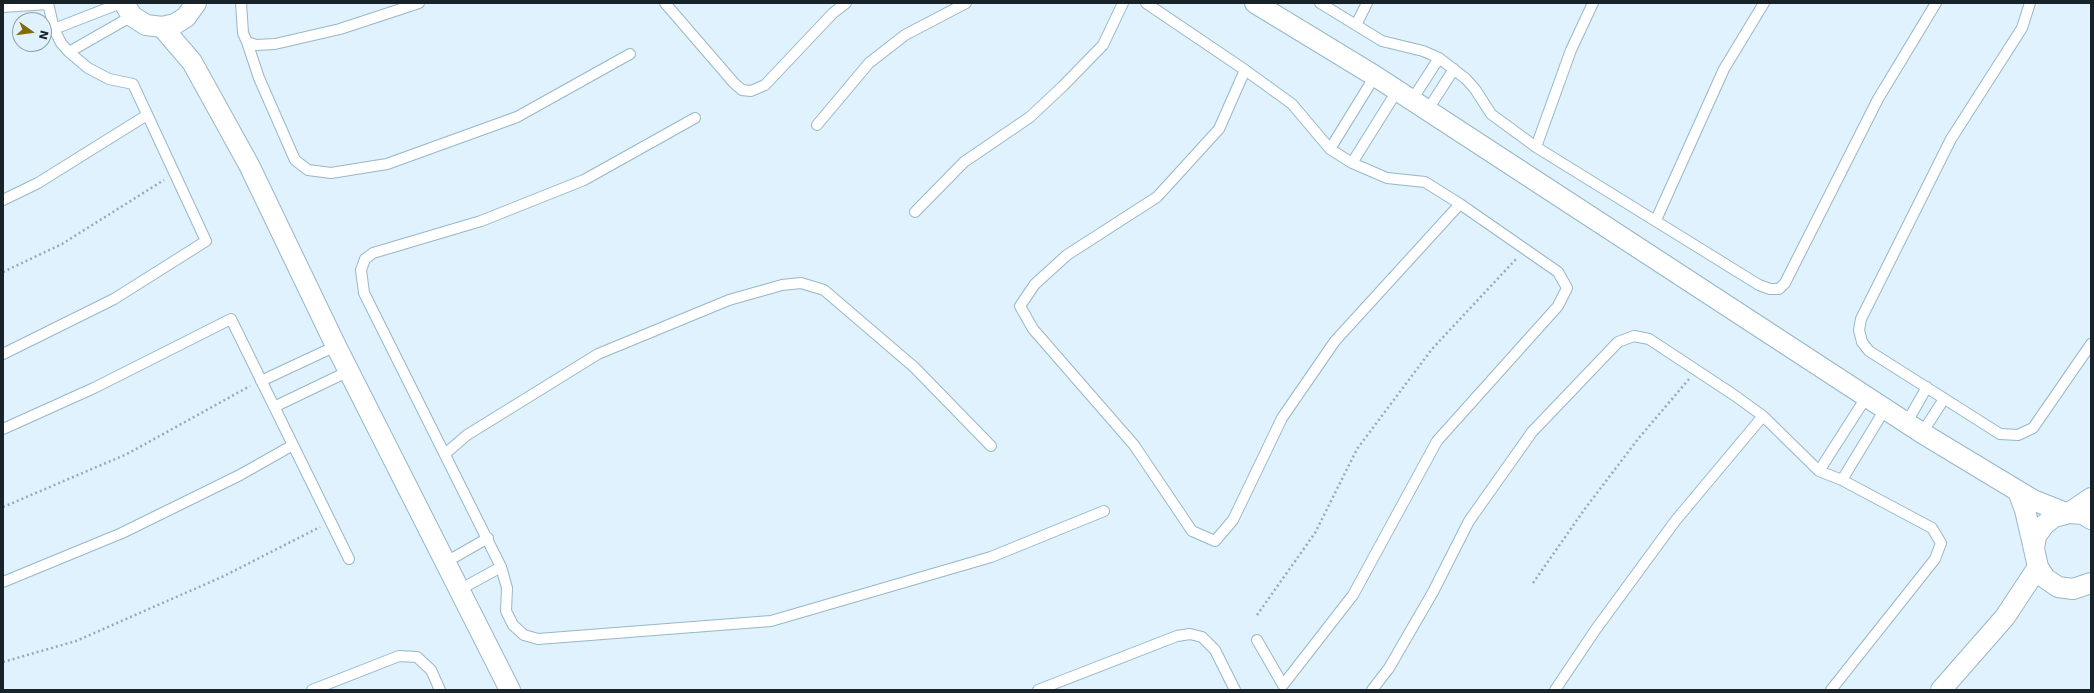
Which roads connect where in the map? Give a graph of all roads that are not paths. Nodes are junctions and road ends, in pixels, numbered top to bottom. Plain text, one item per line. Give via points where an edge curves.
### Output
1 (241, 3) edge
2 (419, 3) edge
3 (665, 3) edge
4 (846, 3) edge
5 (966, 3) edge
6 (1123, 3) edge
7 (1146, 3) edge
8 (1255, 3) edge
9 (1320, 3) edge
10 (1367, 3) edge
11 (1592, 3) edge
12 (1764, 3) edge
13 (1936, 3) edge
14 (2030, 3) edge
15 (48, 4) edge
16 (3, 7) edge
17 (126, 7) edge
18 (191, 10) edge
19 (1356, 25) junction
20 (162, 27) junction
21 (54, 29) junction
22 (247, 42) junction
23 (70, 52) junction
24 (630, 54) dead end
25 (1439, 58) junction
26 (192, 62) junction
27 (1454, 69) junction
28 (1245, 70) junction
29 (1375, 76) junction
30 (1412, 101) junction
31 (147, 115) junction
32 (695, 118) dead end
33 (817, 125) dead end
34 (1536, 147) junction
35 (1330, 149) junction
36 (1352, 163) junction
37 (3, 200) edge
38 (1460, 204) junction
39 (915, 212) dead end
40 (1656, 220) junction
41 (2091, 344) edge
42 (336, 346) junction
43 (3, 354) edge
44 (349, 372) junction
45 (261, 381) junction
46 (1927, 388) junction
47 (1867, 396) junction
48 (1944, 399) junction
49 (274, 407) junction
50 (1885, 409) junction
51 (1763, 416) junction
52 (1914, 428) junction
53 (3, 429) edge
54 (293, 445) junction
55 (991, 446) dead end
56 (446, 453) junction
57 (1819, 471) junction
58 (1842, 480) junction
59 (2018, 491) junction
60 (2091, 498) edge
61 (1104, 511) dead end
62 (2068, 513) junction
63 (2091, 519) edge
64 (488, 538) junction
65 (2036, 558) junction
66 (349, 559) dead end
67 (446, 562) junction
68 (501, 567) junction
69 (3, 582) edge
70 (2091, 583) edge
71 (459, 590) junction
72 (1257, 640) dead end
73 (312, 690) edge
74 (440, 690) edge
75 (510, 690) edge
76 (1038, 690) edge
77 (1235, 690) edge
78 (1372, 690) edge
79 (1555, 690) edge
80 (1831, 690) edge
81 (1941, 690) edge

1 - 22 lane via 241,20
2 - 22 lane via 340,29 274,44 256,45
3 - 4 lane via 734,83 742,90 751,91 765,85 833,12
5 - 33 lane via 905,35 869,63
6 - 39 lane via 1103,45 1063,86 1030,117 964,162
7 - 28 lane
8 - 29 street
9 - 19 lane
10 - 19 lane
11 - 34 lane via 1571,50
12 - 40 lane via 1724,69
13 - 40 lane via 1878,99 1785,283 1779,289 1759,285
14 - 46 lane via 2022,28 1951,139 1861,319 1859,330 1862,342 1869,351
15 - 16 lane
15 - 21 lane
17 - 20 street via 146,25
17 - 21 lane
17 - 23 lane
18 - 20 street via 175,24
18 - 26 street
19 - 25 lane via 1382,41 1423,51
20 - 26 street
21 - 23 lane via 61,43
22 - 24 lane via 259,78 295,160 308,170 331,173 387,164 517,117
23 - 31 lane via 88,68 109,79 133,84
25 - 27 lane
25 - 30 lane
26 - 42 street via 249,165
27 - 30 lane
27 - 34 lane via 1475,89 1491,114
28 - 35 lane via 1292,104
28 - 38 lane via 1219,129 1157,197 1067,255 1035,284 1020,306 1033,329 1134,445 1192,531 1215,541 1233,520 1282,418 1335,341
29 - 30 street
29 - 35 lane
30 - 36 lane
30 - 47 street
31 - 37 lane via 38,183
31 - 43 lane via 206,241 114,299
32 - 56 lane via 584,180 481,221 373,253 365,259 361,270 364,293
34 - 40 lane
35 - 36 lane
36 - 38 lane via 1387,178 1425,182
38 - 72 lane via 1558,272 1567,288 1558,306 1437,441 1353,595 1283,685
41 - 48 lane via 2033,428 2018,435 2000,434
42 - 44 street
42 - 45 lane
44 - 49 lane
44 - 67 street
45 - 49 lane
45 - 53 lane via 231,320 94,388
46 - 48 lane
46 - 52 lane
47 - 50 street
47 - 57 lane
48 - 52 lane
49 - 54 lane
50 - 52 street
50 - 58 lane
51 - 57 lane
51 - 78 lane via 1649,339 1634,336 1618,342 1532,432 1469,521 1433,592 1389,668
51 - 79 lane via 1676,520
52 - 59 street
54 - 66 lane
54 - 69 lane via 240,475 122,533
55 - 56 lane via 914,367 824,290 801,283 782,284 728,300 598,354 467,435
56 - 64 lane
57 - 58 lane
58 - 80 lane via 1932,528 1941,543 1935,559
59 - 62 street
59 - 65 street
60 - 62 street
61 - 68 lane via 991,557 771,621 538,639 524,635 513,625 506,611 507,588
62 - 63 street via 2083,514
62 - 65 street via 2054,517 2036,536
64 - 67 lane
64 - 68 lane
65 - 70 street via 2044,578 2058,587 2073,589
65 - 81 street via 2004,617
67 - 71 street
68 - 71 lane
71 - 75 street
73 - 74 lane via 399,656 417,657 431,670
76 - 77 lane via 1177,636 1190,634 1202,637 1215,650

